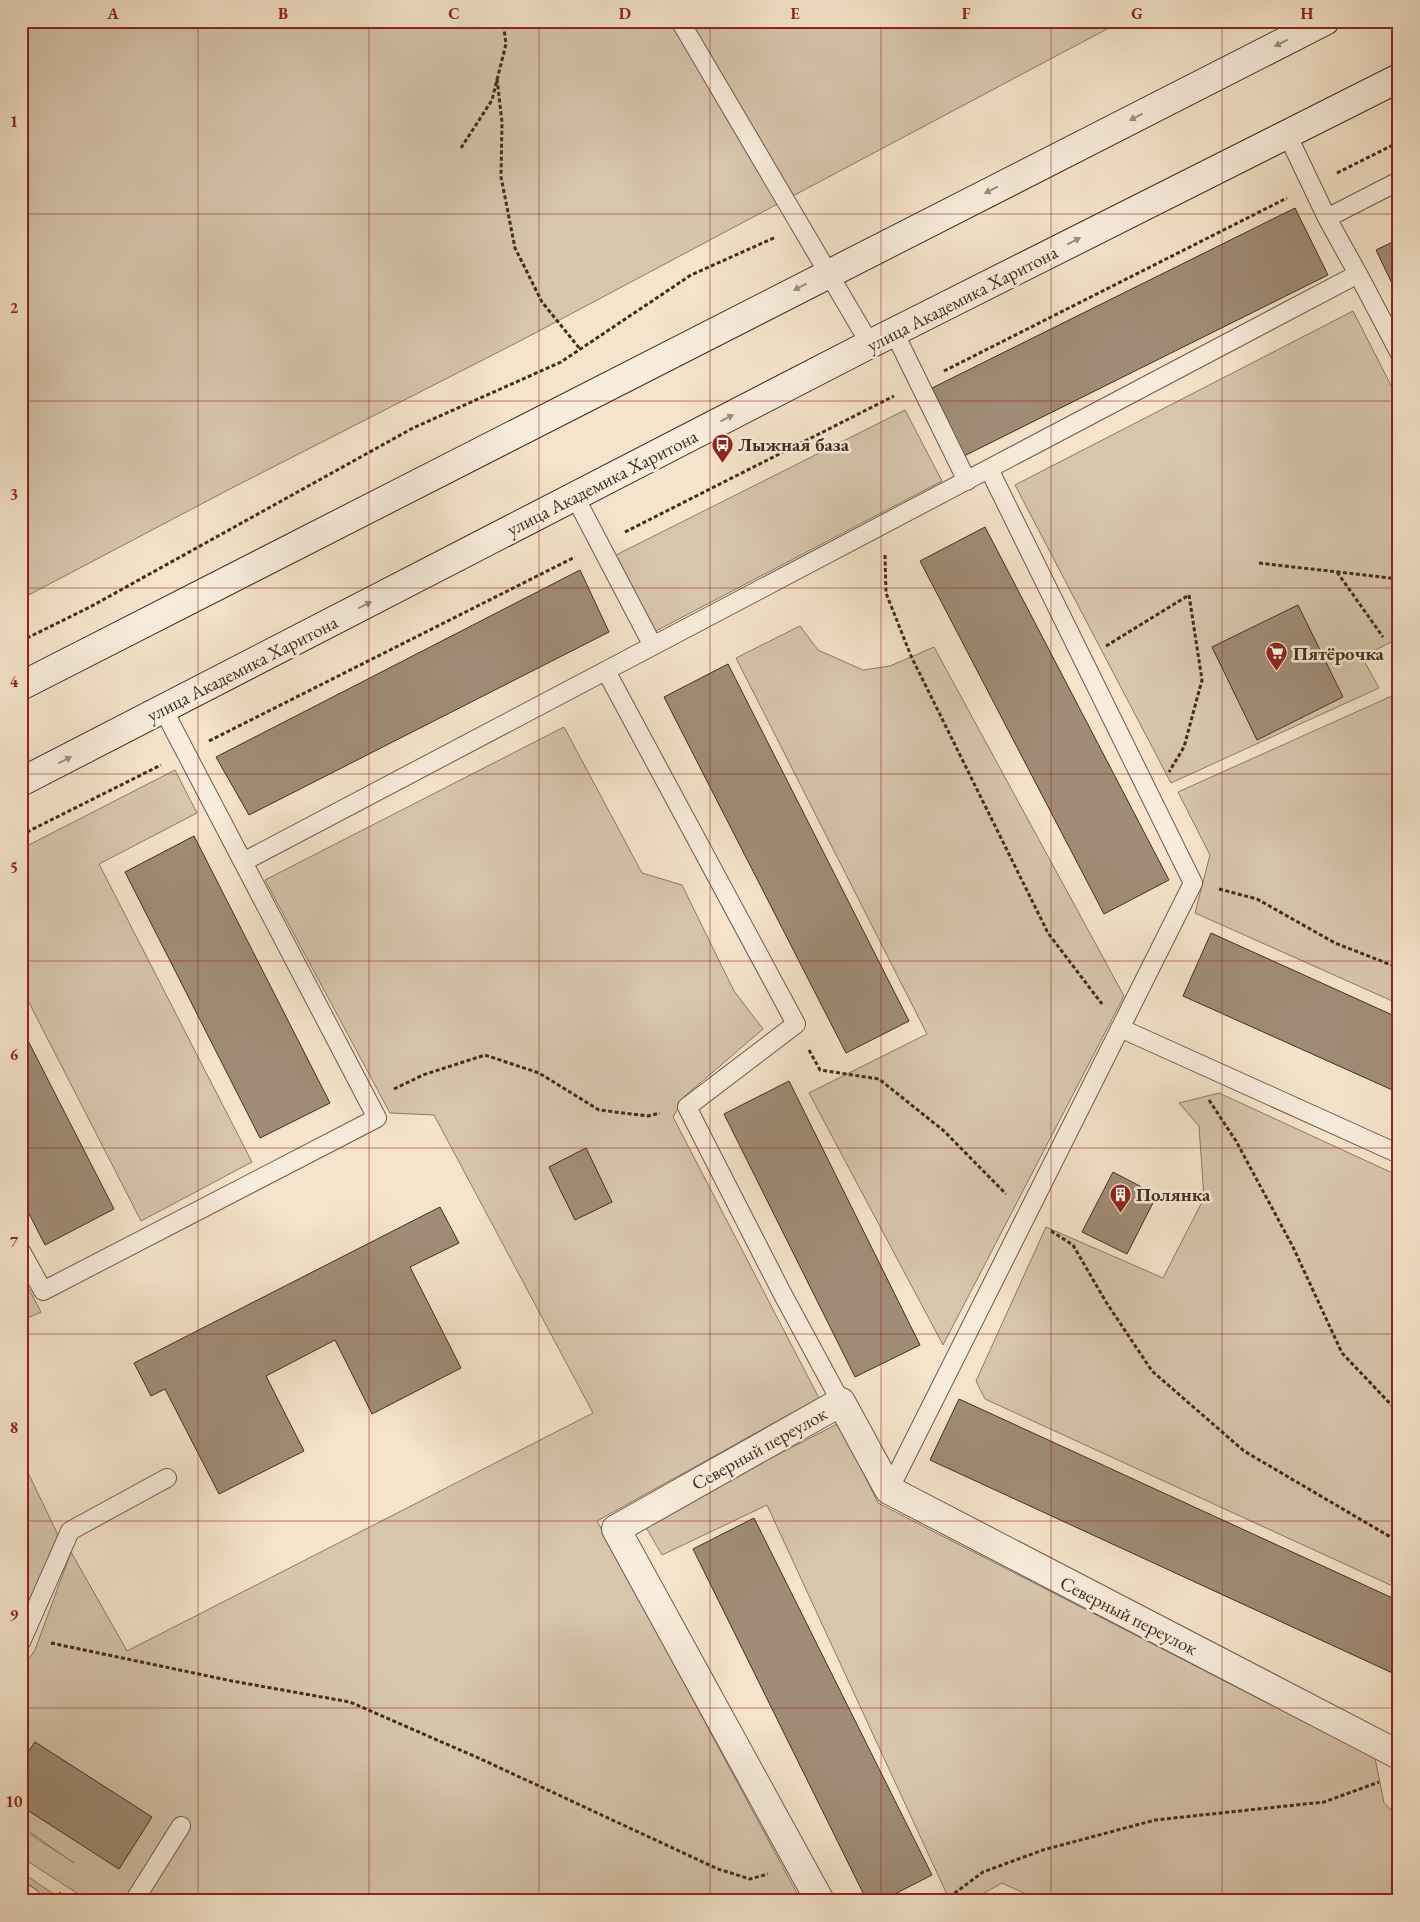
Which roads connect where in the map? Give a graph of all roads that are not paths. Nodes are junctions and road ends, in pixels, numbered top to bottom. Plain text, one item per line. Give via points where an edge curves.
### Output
1 (680, 21) edge
2 (1325, 21) edge
3 (1399, 78) edge
4 (1287, 134) junction
5 (1399, 181) edge
6 (1327, 218) junction
7 (828, 272) junction
8 (1358, 274) junction
9 (894, 332) junction
10 (870, 344) junction
11 (1399, 352) edge
12 (989, 469) junction
13 (967, 481) junction
14 (575, 496) junction
15 (653, 646) junction
16 (606, 671) junction
17 (21, 686) edge
18 (164, 709) junction
19 (21, 782) edge
20 (243, 862) junction
21 (1120, 1028) junction
22 (1399, 1154) edge
23 (21, 1251) edge
24 (841, 1402) junction
25 (167, 1478) dead end
26 (889, 1490) junction
27 (22, 1640) edge
28 (1399, 1755) edge
29 (181, 1826) dead end
30 (21, 1897) edge
31 (27, 1901) edge
32 (134, 1901) edge
33 (820, 1901) edge

1 - 7 lane
2 -> 7 main road
3 - 4 main road, улица Академика Харитона
4 - 6 lane
9 -> 4 main road, улица Академика Харитона
5 - 6 lane
6 - 8 lane
7 - 10 lane
7 -> 17 main road
8 - 11 lane
8 - 12 lane
9 - 10 main road, улица Академика Харитона
9 - 13 lane
14 -> 10 main road, улица Академика Харитона
12 - 13 lane
12 - 21 lane via 1193,883
13 - 15 lane
14 - 15 lane
18 -> 14 main road, улица Академика Харитона
15 - 16 lane
16 - 20 lane
16 - 24 lane via 796,1024 687,1107
19 -> 18 main road, улица Академика Харитона
18 - 20 lane
20 - 23 lane via 377,1118 43,1291
21 - 22 lane
21 - 26 lane
24 - 26 main road, Северный переулок
24 - 33 main road, Северный переулок via 616,1529
25 - 27 lane via 70,1531
26 - 28 main road, Северный переулок
29 - 32 lane
30 - 31 main road

